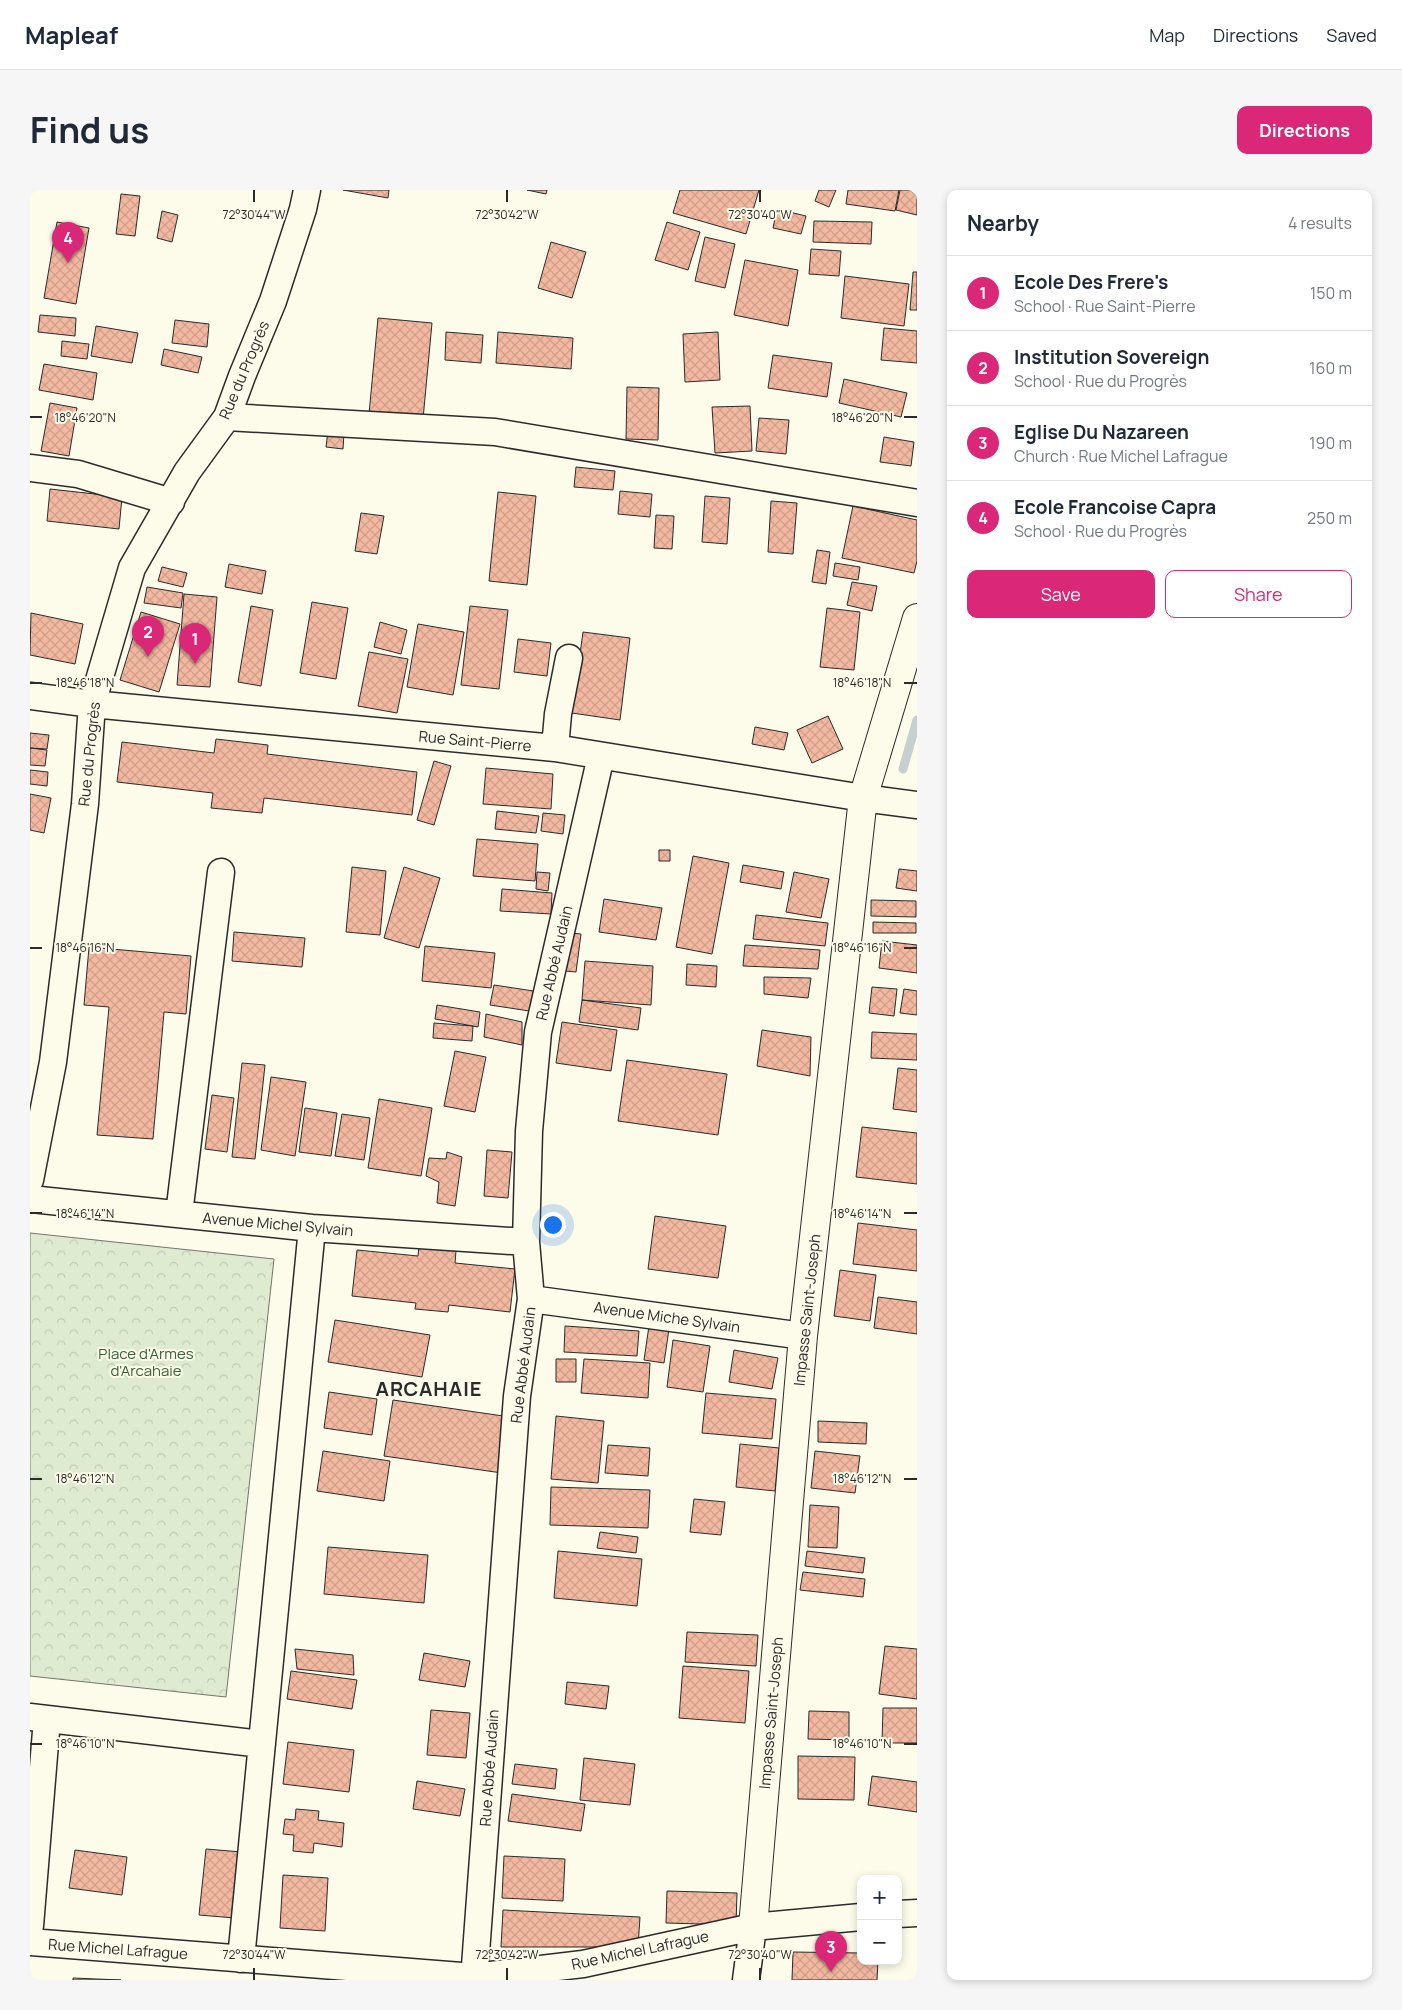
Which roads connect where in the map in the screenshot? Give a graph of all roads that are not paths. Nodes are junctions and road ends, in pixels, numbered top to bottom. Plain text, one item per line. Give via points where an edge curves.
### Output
1 (306, 190) edge
2 (227, 417) junction
3 (30, 468) edge
4 (171, 502) junction
5 (917, 503) edge
6 (917, 618) edge
7 (569, 658) dead end
8 (30, 696) edge
9 (92, 704) junction
10 (555, 748) junction
11 (602, 756) junction
12 (863, 798) junction
13 (917, 805) edge
14 (221, 872) dead end
15 (30, 1180) edge
16 (30, 1199) edge
17 (179, 1214) junction
18 (312, 1228) junction
19 (526, 1242) junction
20 (531, 1299) junction
21 (804, 1336) junction
22 (39, 1718) edge
23 (262, 1744) junction
24 (917, 1913) edge
25 (902, 1914) edge
26 (857, 1917) edge
27 (30, 1926) edge
28 (753, 1927) junction
29 (30, 1942) edge
30 (241, 1959) junction
31 (474, 1978) edge
32 (746, 1980) edge

1 - 2 street, Rue du Progrès via 274,301
2 - 4 street, Rue du Progrès
2 - 5 street via 495,432
3 - 4 street via 78,474
4 - 9 street, Rue du Progrès via 132,568
6 - 12 street, Impasse Saint-Joseph
7 - 10 street
8 - 9 street, Rue Saint-Pierre
9 - 10 street, Rue Saint-Pierre
9 - 15 street, Rue du Progrès via 84,813 53,1062
10 - 11 street, Rue Saint-Pierre
11 - 12 street, Rue Saint-Pierre
11 - 19 street, Rue Abbé Audain via 538,1032 529,1131
12 - 13 street, Rue Saint-Pierre
12 - 21 street, Impasse Saint-Joseph
14 - 17 street
16 - 17 street, Avenue Michel Sylvain
17 - 18 street, Avenue Michel Sylvain
18 - 19 street, Avenue Michel Sylvain
18 - 23 street
19 - 20 street, Rue Abbé Audain
20 - 21 street, Avenue Miche Sylvain
20 - 31 street, Rue Abbé Audain via 517,1396
21 - 28 street, Impasse Saint-Joseph
22 - 23 street
22 - 27 street
23 - 30 street
24 - 25 street
26 - 28 street, Rue Michel Lafrague
28 - 31 street, Rue Michel Lafrague via 583,1964
28 - 32 street, Impasse Saint-Joseph
29 - 30 street, Rue Michel Lafrague
30 - 31 street, Rue Michel Lafrague

